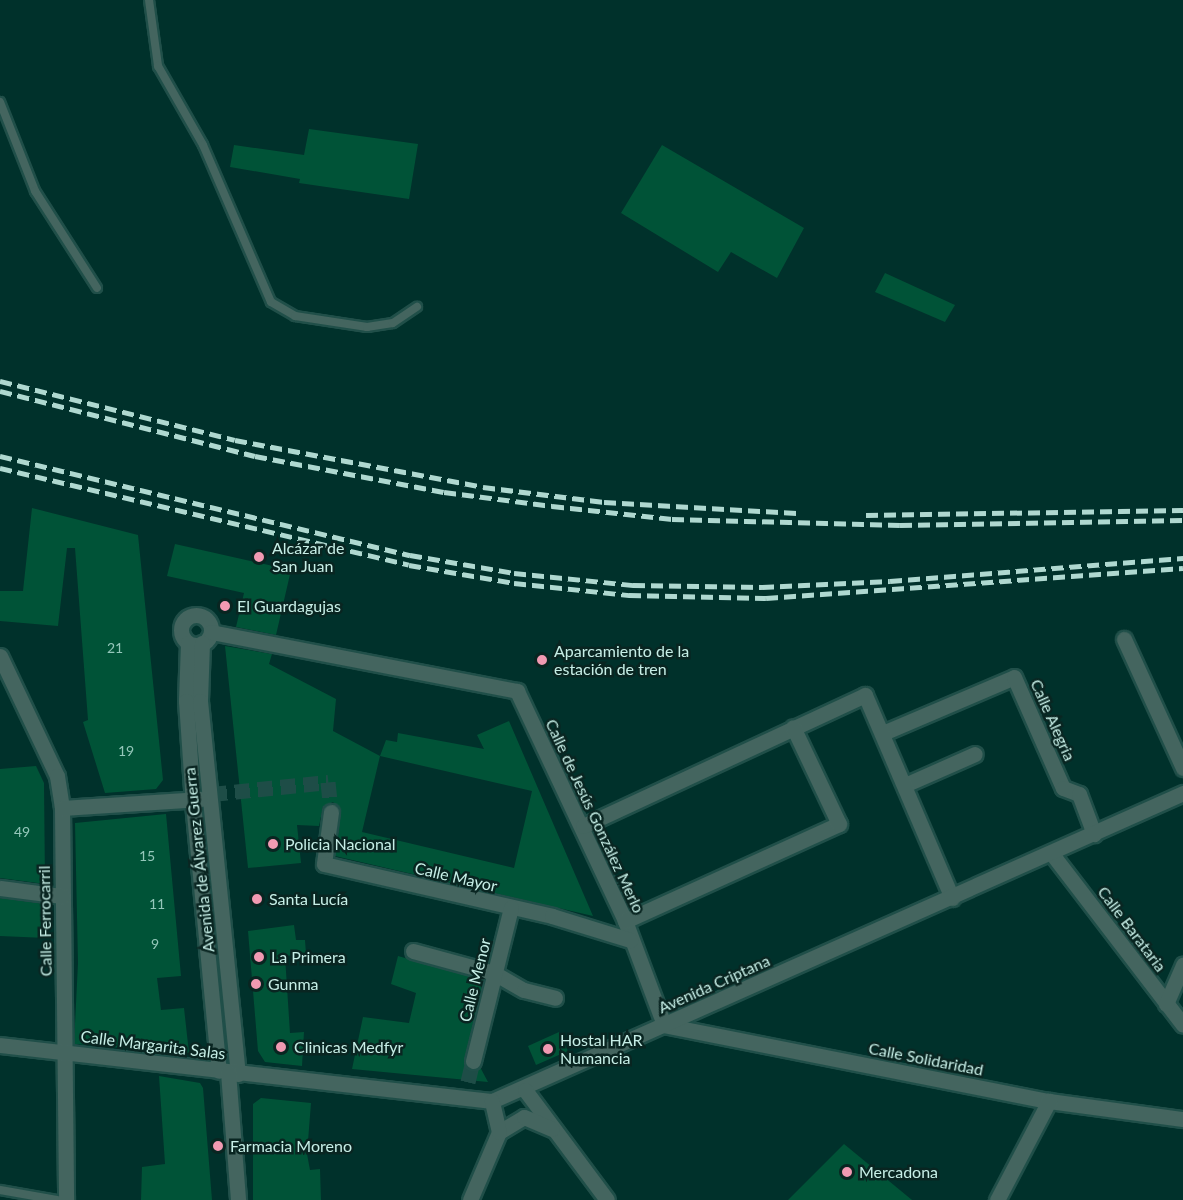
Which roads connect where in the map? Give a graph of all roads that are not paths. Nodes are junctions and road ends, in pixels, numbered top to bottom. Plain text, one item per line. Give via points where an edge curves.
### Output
1 (149, 0) edge
2 (0, 102) edge
3 (97, 288) dead end
4 (417, 307) dead end
5 (200, 639) junction
6 (1124, 639) dead end
7 (0, 656) edge
8 (0, 679) edge
9 (16, 685) junction
10 (793, 727) junction
11 (883, 733) junction
12 (975, 754) dead end
13 (1183, 768) edge
14 (907, 784) junction
15 (1183, 793) edge
16 (212, 794) junction
17 (193, 803) junction
18 (62, 808) junction
19 (331, 812) tunnel mouth
20 (583, 826) junction
21 (1094, 834) junction
22 (1052, 854) junction
23 (0, 888) edge
24 (62, 896) junction
25 (952, 898) junction
26 (512, 908) junction
27 (625, 921) junction
28 (630, 940) junction
29 (412, 951) dead end
30 (1183, 965) edge
31 (494, 973) junction
32 (555, 998) dead end
33 (1166, 1004) junction
34 (664, 1025) junction
35 (1183, 1025) edge
36 (0, 1045) edge
37 (64, 1053) junction
38 (473, 1060) tunnel mouth
39 (228, 1072) junction
40 (525, 1090) junction
41 (492, 1101) junction
42 (1049, 1101) junction
43 (1183, 1119) edge
44 (555, 1130) junction
45 (499, 1132) junction
46 (0, 1190) edge
47 (998, 1199) edge
48 (57, 1200) edge
49 (66, 1200) edge
50 (238, 1200) edge
51 (470, 1200) edge
52 (607, 1200) edge

1 - 4 lane via 158,66 203,145 272,302 295,316 367,327 393,323
2 - 3 lane via 35,191
5 - 16 street, Avenida de Álvarez Guerra via 200,701
5 - 17 street, Avenida de Álvarez Guerra via 186,701
5 - 20 street, Calle de Jesús González Merlo via 517,691
6 - 13 street
7 - 9 street, Calle Ferrocarril
8 - 9 street
9 - 18 street, Calle Ferrocarril via 57,776
10 - 11 street via 865,695
10 - 20 street
10 - 27 street via 839,824
11 - 14 street
11 - 21 street, Calle Alegria via 1014,677 1063,788 1079,794
12 - 14 street
14 - 25 street
15 - 21 street, Avenida Criptana
16 - 17 street
16 - 39 street, Avenida de Álvarez Guerra
17 - 18 street
17 - 39 street, Avenida de Álvarez Guerra
18 - 24 street, Calle Ferrocarril
19 - 26 street, Calle Mayor via 324,864
20 - 27 street, Calle de Jesús González Merlo
21 - 22 street, Avenida Criptana
22 - 25 street, Avenida Criptana
22 - 33 street, Calle Barataria
23 - 24 street
24 - 37 street, Calle Ferrocarril
25 - 34 street, Avenida Criptana
26 - 28 street, Calle Mayor
26 - 31 street, Calle Menor
27 - 28 street, Calle de Jesús González Merlo
28 - 34 street, Calle de Jesús González Merlo
29 - 31 street
30 - 33 street
31 - 32 street via 524,990
31 - 38 street, Calle Menor
33 - 35 street, Calle Barataria
34 - 40 street, Avenida Criptana
34 - 42 street, Calle Solidaridad
36 - 37 street, Calle Margarita Salas
37 - 39 street, Calle Margarita Salas
37 - 49 street, Calle Ferrocarril
39 - 41 street, Avenida Criptana via 467,1090
39 - 50 street
40 - 41 street, Avenida Criptana
40 - 44 street
41 - 45 street
42 - 43 street, Calle Solidaridad
42 - 47 street
44 - 45 street via 524,1117
44 - 52 street
45 - 51 street
46 - 48 lane

